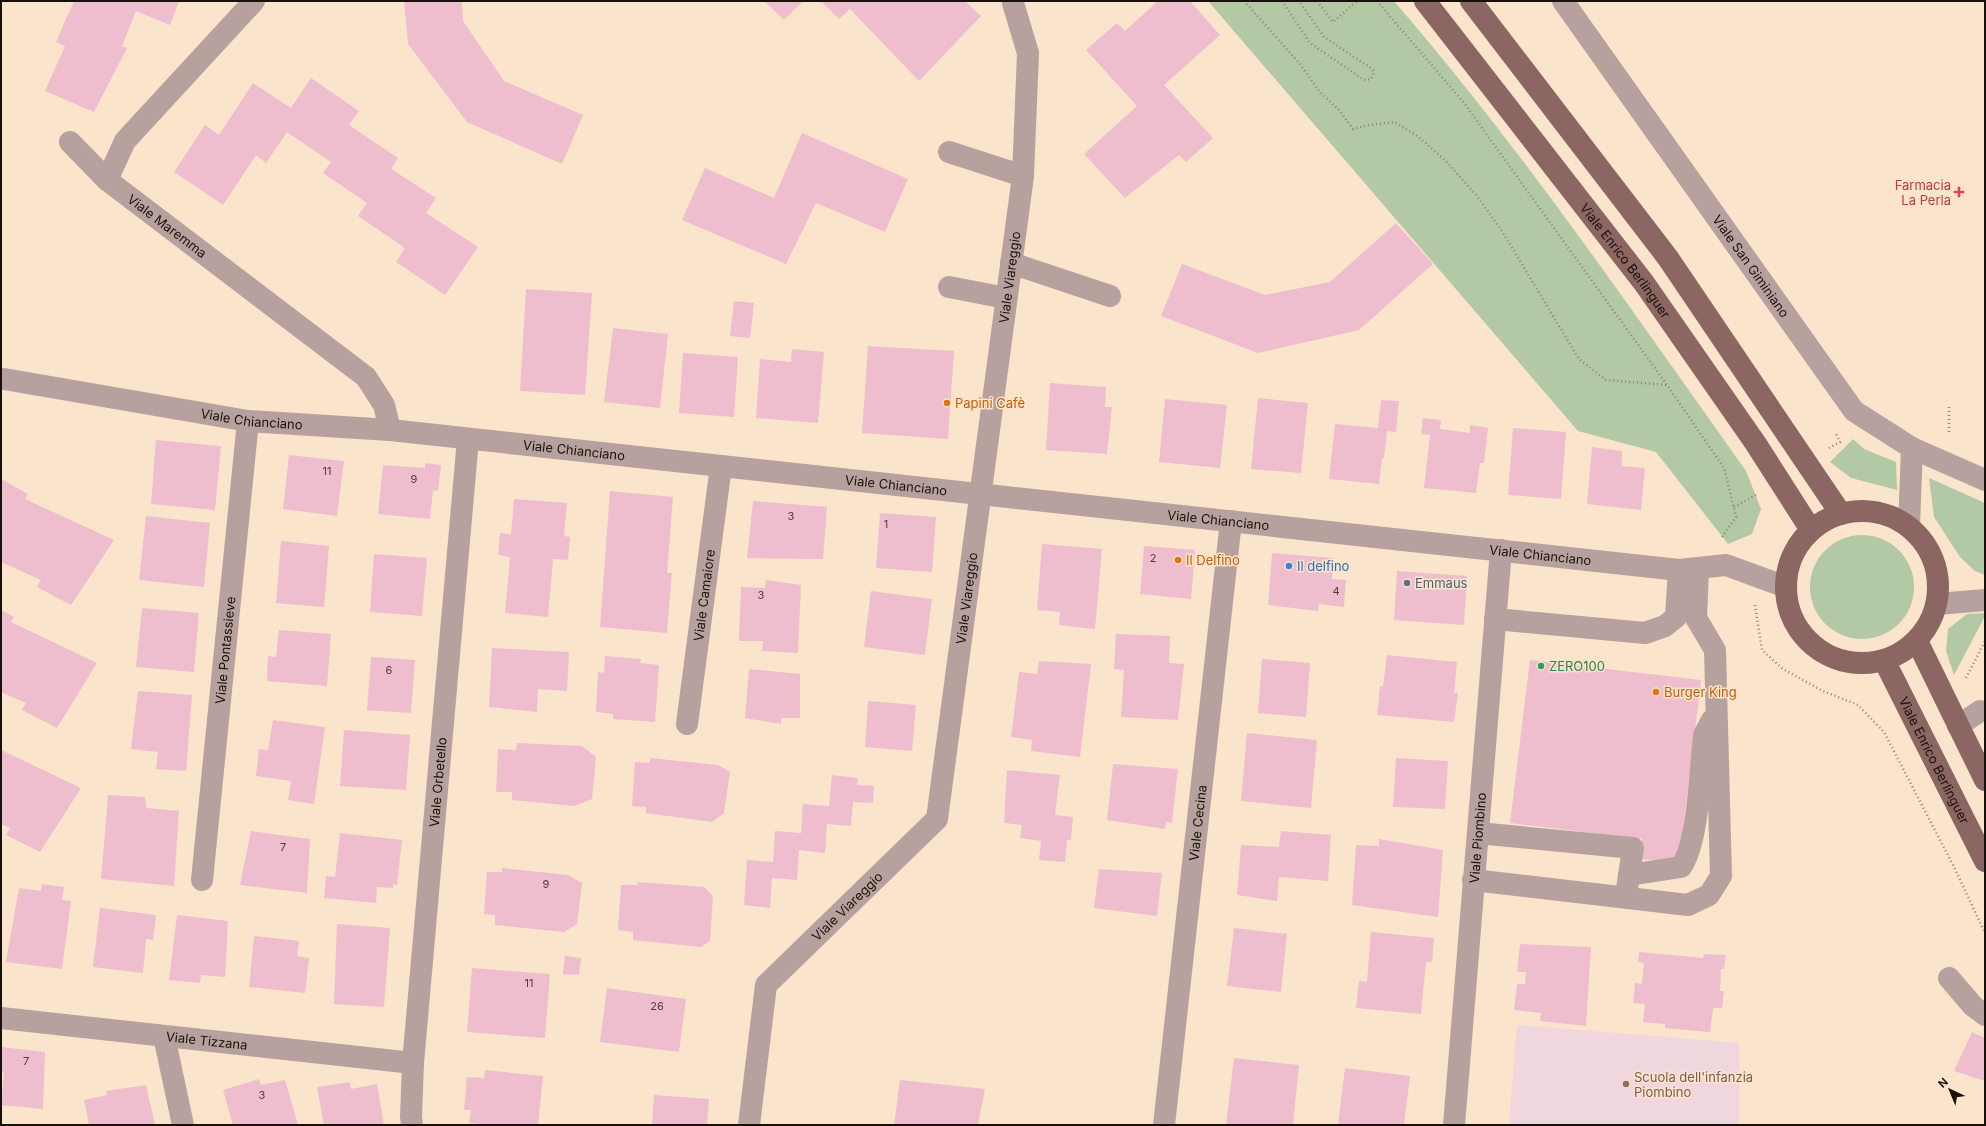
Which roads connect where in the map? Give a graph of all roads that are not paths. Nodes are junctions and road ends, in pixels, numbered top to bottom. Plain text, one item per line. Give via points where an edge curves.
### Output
1 (254, 1) edge
2 (1425, 1) edge
3 (1471, 1) edge
4 (1563, 1) edge
5 (1013, 3) dead end
6 (70, 142) dead end
7 (949, 152) dead end
8 (1023, 176) junction
9 (107, 180) junction
10 (1011, 263) junction
11 (949, 287) dead end
12 (1110, 296) dead end
13 (1006, 298) junction
14 (4, 379) dead end
15 (248, 421) junction
16 (390, 430) junction
17 (468, 438) junction
18 (1912, 448) junction
19 (721, 466) junction
20 (1985, 480) edge
21 (980, 494) junction
22 (1841, 514) junction
23 (1231, 521) junction
24 (1909, 526) junction
25 (1811, 530) junction
26 (1501, 550) junction
27 (1689, 569) junction
28 (1786, 587) junction
29 (1985, 600) edge
30 (1937, 604) junction
31 (1495, 619) junction
32 (1917, 641) junction
33 (1884, 660) junction
34 (1716, 710) junction
35 (1980, 711) dead end
36 (687, 724) dead end
37 (1958, 726) junction
38 (1985, 780) edge
39 (1478, 833) junction
40 (1985, 860) edge
41 (1629, 875) junction
42 (202, 880) dead end
43 (1473, 880) junction
44 (1626, 898) junction
45 (1949, 978) dead end
46 (1985, 1015) edge
47 (1, 1018) edge
48 (164, 1036) junction
49 (413, 1063) junction
50 (183, 1125) edge
51 (412, 1125) edge
52 (749, 1125) edge
53 (1164, 1125) edge
54 (1454, 1125) edge

1 - 9 street via 125,141
2 - 25 main road, Viale Enrico Berlinguer via 1644,283 1756,444
3 - 22 main road via 1668,258
4 - 18 street, Viale San Giminiano via 1854,411
5 - 8 street, Viale Viareggio via 1028,53
6 - 9 street, Viale Maremma
7 - 8 street
8 - 10 street, Viale Viareggio
9 - 16 street, Viale Maremma via 366,377 384,405
10 - 12 street
10 - 13 street, Viale Viareggio
11 - 13 street
13 - 21 street, Viale Viareggio
14 - 15 street, Viale Chianciano
15 - 16 street, Viale Chianciano
15 - 42 street, Viale Pontassieve
16 - 17 street, Viale Chianciano
17 - 19 street, Viale Chianciano
17 - 49 street, Viale Orbetello
18 - 20 street, Viale San Giminiano
18 - 24 street
19 - 21 street, Viale Chianciano
19 - 36 street, Viale Camaiore
21 - 23 street, Viale Chianciano
21 - 52 street, Viale Viareggio via 937,818 766,985
22 - 24 main road via 1864,511 1888,515
22 - 25 main road via 1825,520
23 - 26 street, Viale Chianciano
23 - 53 street, Viale Cecina
24 - 30 main road via 1924,542 1934,561 1939,583
25 - 28 main road via 1798,547 1789,566
26 - 27 street, Viale Chianciano
26 - 31 street, Viale Piombino
27 - 28 street, Viale Chianciano via 1726,564
27 - 31 street via 1676,617 1665,626 1644,633
27 - 34 street via 1696,618 1715,650
28 - 33 main road via 1793,618 1800,632 1817,649 1838,659 1861,663
29 - 30 street
30 - 32 main road via 1929,624
31 - 39 street, Viale Piombino
32 - 33 main road via 1901,653
32 - 37 main road
33 - 40 main road, Viale Enrico Berlinguer
34 - 41 street via 1704,735 1693,841 1688,858 1681,867
34 - 44 street via 1721,876 1709,895 1688,905
35 - 37 street
37 - 38 main road
39 - 41 street via 1633,848
39 - 43 street, Viale Piombino
41 - 44 street
43 - 44 street
43 - 54 street, Viale Piombino
45 - 46 street via 1973,1006
47 - 48 street, Viale Tizzana
48 - 49 street, Viale Tizzana
48 - 50 street
49 - 51 street, Viale Orbetello via 410,1117

